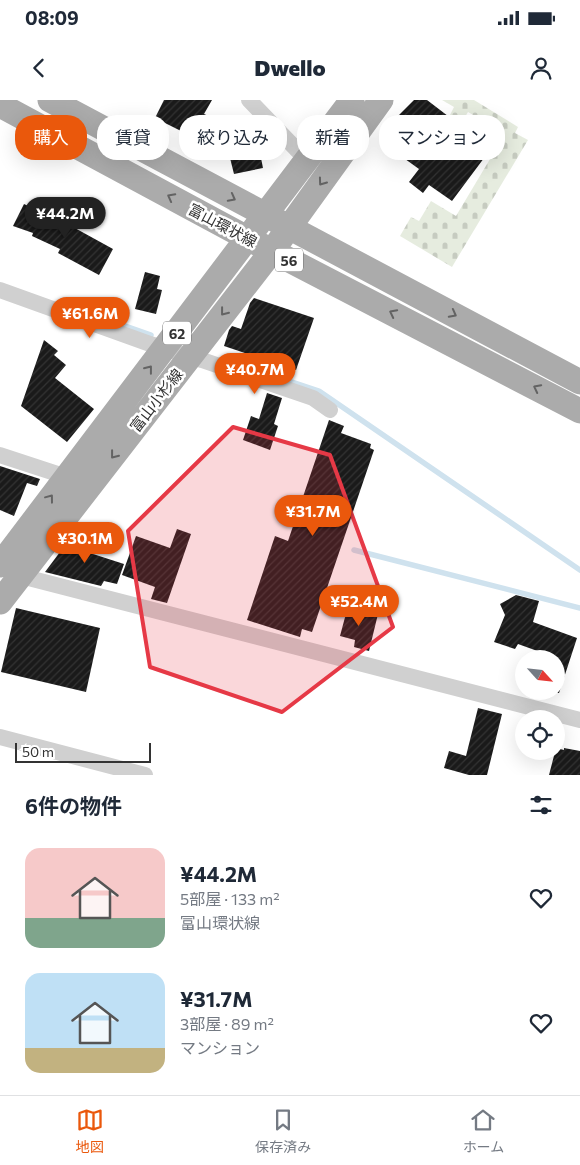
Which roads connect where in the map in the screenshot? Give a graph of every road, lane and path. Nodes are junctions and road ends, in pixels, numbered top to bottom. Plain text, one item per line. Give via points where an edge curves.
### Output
1 (50, 100) edge
2 (249, 100) edge
3 (352, 100) edge
4 (381, 100) edge
5 (0, 105) edge
6 (341, 115) edge
7 (297, 150) edge
8 (307, 160) edge
9 (264, 215) junction
10 (289, 228) junction
11 (247, 238) junction
12 (272, 251) junction
13 (0, 290) edge
14 (165, 348) junction
15 (190, 356) junction
16 (580, 382) edge
17 (330, 410) dead end
18 (580, 411) edge
19 (0, 454) edge
20 (67, 477) junction
21 (7, 570) edge
22 (0, 602) edge
23 (580, 720) edge
24 (0, 737) edge
25 (145, 775) edge

1 -> 9 main road, 富山環状線 / 56
2 - 7 street
3 - 6 main road, 富山小杉線 / 62
4 -> 10 main road, 富山小杉線 / 62
11 -> 5 main road, 富山環状線 / 56
8 - 9 main road, 富山小杉線 / 62
9 - 10 main road, 富山環状線 / 56
9 - 11 main road, 富山小杉線 / 62
10 - 12 main road, 富山小杉線 / 62
10 -> 16 main road, 富山環状線 / 56
11 - 12 main road, 富山環状線 / 56
11 - 14 main road, 富山小杉線 / 62
12 -> 15 main road, 富山小杉線 / 62
18 -> 12 main road, 富山環状線 / 56
13 - 14 street
14 - 15 street
20 -> 14 main road, 富山小杉線 / 62
15 - 17 street via 312,398
15 -> 21 main road, 富山小杉線 / 62
19 - 20 street
21 -> 20 main road, 富山小杉線 / 62
21 - 22 main road, 富山小杉線 / 62
21 - 23 street
24 - 25 street

